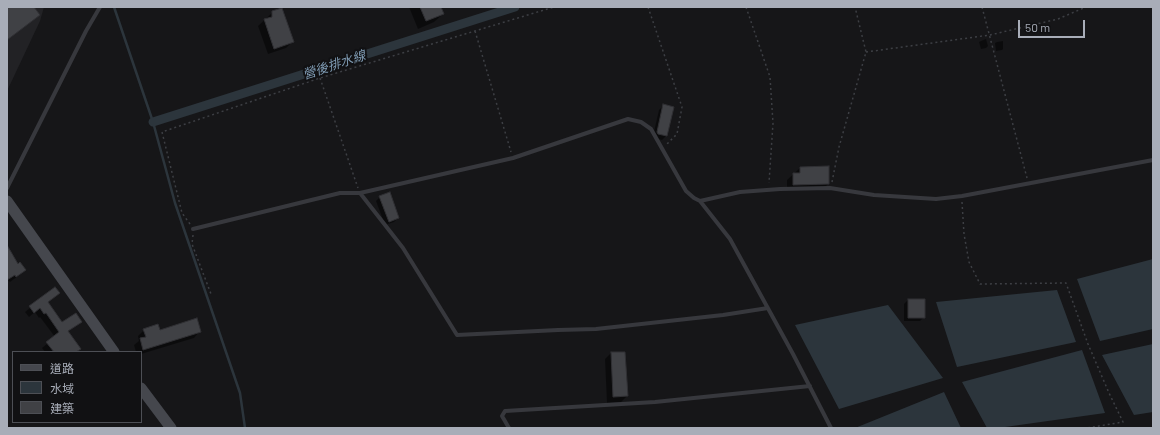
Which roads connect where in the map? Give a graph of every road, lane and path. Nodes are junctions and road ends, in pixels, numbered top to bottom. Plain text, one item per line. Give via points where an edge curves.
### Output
1 (100, 7) edge
2 (554, 7) edge
3 (648, 7) edge
4 (746, 7) edge
5 (855, 7) edge
6 (982, 7) edge
7 (1086, 7) edge
8 (475, 31) junction
9 (990, 35) junction
10 (866, 52) junction
11 (320, 78) junction
12 (662, 149) junction
13 (513, 158) junction
14 (1153, 160) edge
15 (1029, 183) junction
16 (7, 188) edge
17 (830, 188) junction
18 (768, 190) junction
19 (360, 193) junction
20 (962, 196) junction
21 (7, 201) edge
22 (700, 201) junction
23 (193, 229) junction
24 (211, 294) dead end
25 (768, 308) junction
26 (113, 351) edge
27 (810, 386) junction
28 (142, 389) edge
29 (170, 428) edge
30 (509, 428) edge
31 (831, 428) edge
32 (1087, 428) edge

1 - 16 lane
2 - 8 path
3 - 12 path via 682,107 678,134
4 - 18 path via 770,77 773,123
5 - 10 path
6 - 9 path
7 - 9 path via 1058,19
8 - 11 path
8 - 13 path
9 - 10 path
9 - 15 path
10 - 17 path
11 - 19 path
11 - 23 path via 162,132 182,213
12 - 13 lane via 651,129 641,122 628,119
12 - 22 lane via 686,191
13 - 19 lane
14 - 15 lane
15 - 20 lane
17 - 18 lane
17 - 20 lane via 874,195 936,199
18 - 22 lane via 740,192
19 - 23 lane via 340,193
19 - 25 lane via 403,248 457,336 596,329
20 - 32 path via 964,234 969,262 980,284 1066,283 1088,344 1123,422
21 - 26 main road
22 - 25 lane via 730,239
23 - 24 path via 192,244
25 - 27 lane
27 - 30 lane via 655,402 505,411 502,416
27 - 31 lane
28 - 29 main road

